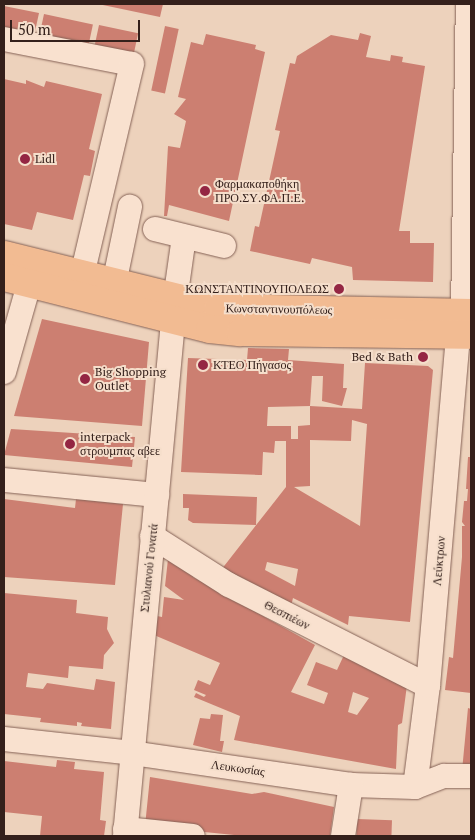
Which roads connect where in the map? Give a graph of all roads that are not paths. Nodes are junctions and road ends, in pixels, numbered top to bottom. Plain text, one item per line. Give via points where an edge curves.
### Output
1 (469, 5) edge
2 (4, 39) edge
3 (130, 208) dead end
4 (155, 229) dead end
5 (184, 237) junction
6 (224, 246) dead end
7 (4, 255) edge
8 (82, 275) junction
9 (16, 281) edge
10 (114, 284) junction
11 (174, 311) junction
12 (466, 324) edge
13 (4, 372) edge
14 (4, 480) edge
15 (157, 494) junction
16 (152, 536) junction
17 (428, 686) junction
18 (4, 739) edge
19 (132, 753) junction
20 (471, 776) edge
21 (351, 785) junction
22 (415, 787) junction
23 (125, 832) edge
24 (193, 836) edge
25 (343, 836) edge

1 - 12 street, Λεύκτρων
2 - 8 street via 132,64
3 - 10 street
4 - 5 street
5 - 6 street
5 - 11 street, Στυλιανού Γονατά
7 - 8 main road, Κωνσταντινουπόλεως
8 - 10 main road, Κωνσταντινουπόλεως
9 - 11 main road, Κωνσταντινουπόλεως
9 - 13 street
10 - 11 main road, Κωνσταντινουπόλεως
11 - 12 main road, Κωνσταντινουπόλεως via 244,311
11 - 15 street, Στυλιανού Γονατά
12 - 17 street, Λεύκτρων
14 - 15 street
15 - 16 street, Στυλιανού Γονατά
16 - 17 street, Θεσπιέων via 230,585
16 - 19 street, Στυλιανού Γονατά
17 - 22 street, Λεύκτρων
18 - 19 street, Λευκωσίας
19 - 21 street, Λευκωσίας
19 - 23 street, Στυλιανού Γονατά
20 - 22 street, Λευκωσίας via 444,776
21 - 22 street, Λευκωσίας
21 - 25 street
23 - 24 street

